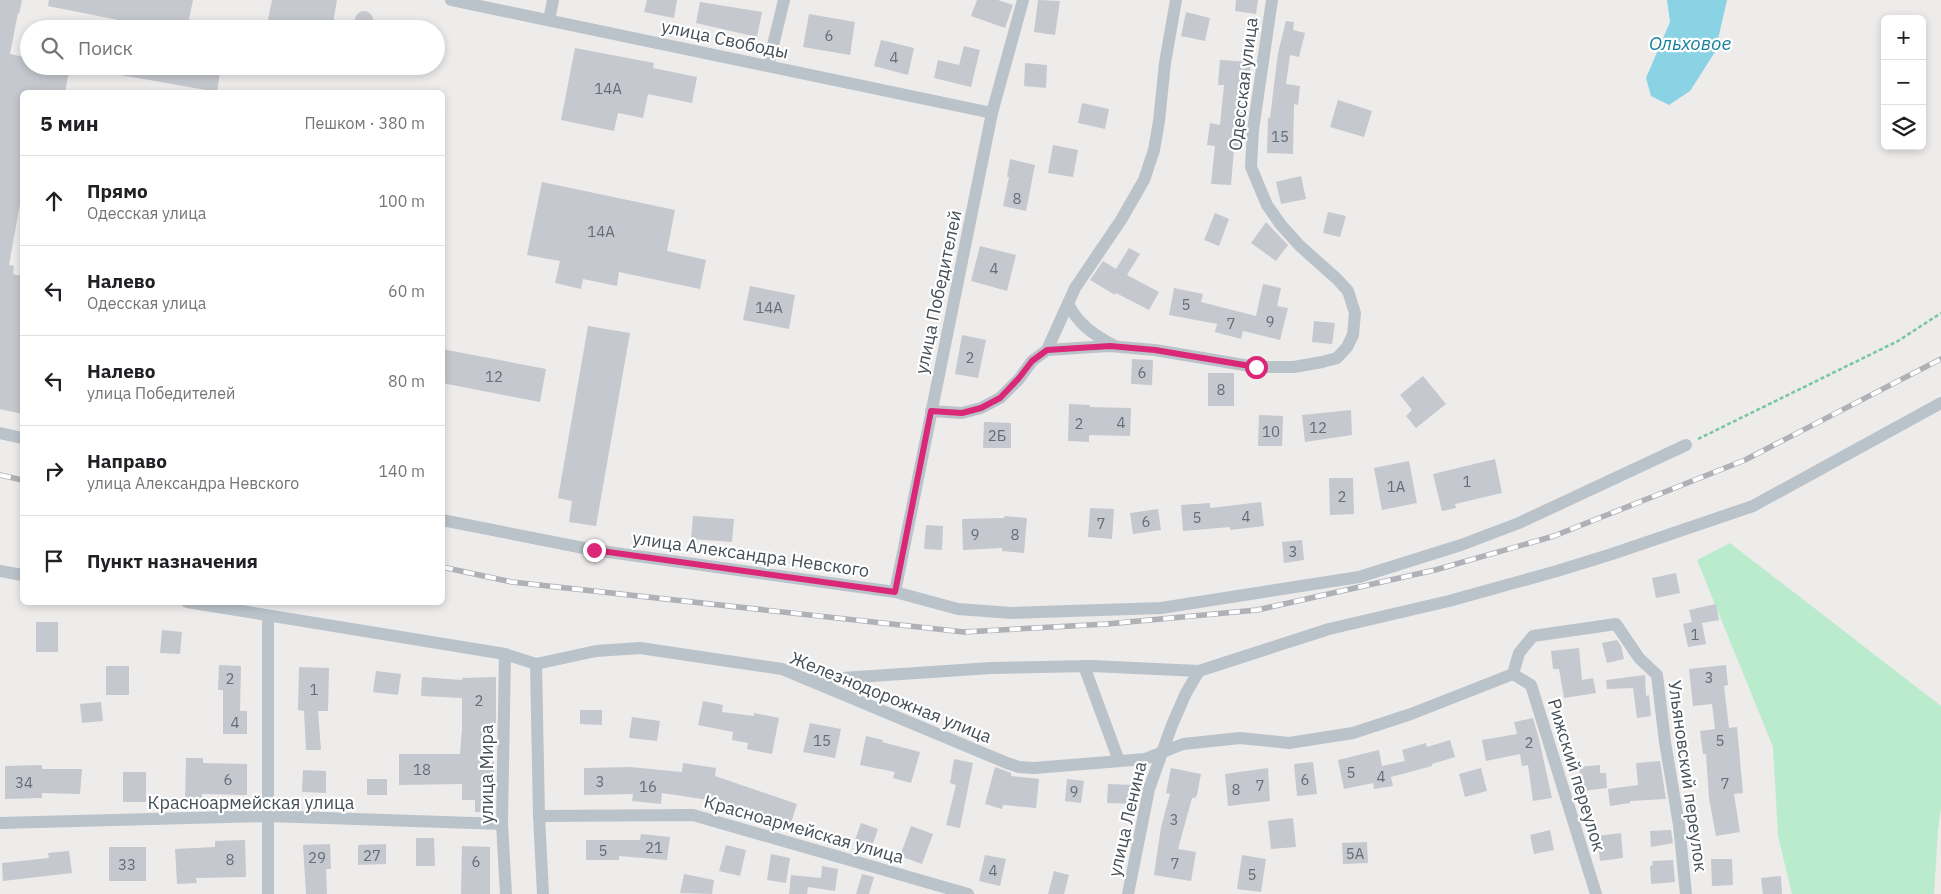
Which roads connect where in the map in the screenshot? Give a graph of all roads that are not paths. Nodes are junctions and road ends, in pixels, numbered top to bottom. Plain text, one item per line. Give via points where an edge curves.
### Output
1 (451, 0) edge
2 (553, 0) edge
3 (784, 0) edge
4 (1023, 0) edge
5 (1176, 0) edge
6 (1272, 0) edge
7 (549, 20) junction
8 (768, 66) junction
9 (992, 113) junction
10 (1068, 304) junction
11 (1117, 347) junction
12 (1047, 350) junction
13 (1941, 403) edge
14 (931, 411) junction
15 (0, 434) edge
16 (20, 438) edge
17 (1686, 444) road end
18 (445, 521) edge
19 (0, 571) edge
20 (20, 575) edge
21 (895, 592) junction
22 (204, 605) edge
23 (268, 616) junction
24 (504, 654) junction
25 (536, 664) junction
26 (1084, 666) junction
27 (1198, 671) junction
28 (1513, 674) junction
29 (809, 680) junction
30 (1162, 752) junction
31 (1119, 761) junction
32 (268, 816) junction
33 (539, 816) junction
34 (0, 823) edge
35 (502, 824) junction
36 (268, 894) edge
37 (506, 894) edge
38 (543, 894) edge
39 (968, 894) edge
40 (1128, 894) edge
41 (1596, 894) edge
42 (1686, 894) edge

1 - 7 street, улица Свободы
2 - 7 street
3 - 8 street
4 - 9 street, улица Победителей
5 - 10 street via 1156,140 1144,180
6 - 11 street, Одесская улица via 1252,130 1251,167 1267,205 1280,225 1348,291 1356,313 1353,335 1337,358 1294,367 1256,367
7 - 8 street, улица Свободы
8 - 9 street, улица Свободы
9 - 14 street, улица Победителей
10 - 11 street, Одесская улица via 1084,327
10 - 12 street
11 - 12 street, Одесская улица
12 - 14 street via 1032,361 1000,398 981,408 962,413
13 - 27 street via 1753,506 1557,571 1450,601 1329,629
14 - 21 street, улица Победителей
15 - 16 street
17 - 21 street, улица Александра Невского via 1519,523 1359,577 1161,608 1093,611 1012,613 958,610
18 - 21 street, улица Александра Невского via 594,550
19 - 20 street
22 - 23 street, Железнодорожная улица
23 - 24 street, Железнодорожная улица
23 - 32 street
24 - 25 street, Железнодорожная улица
24 - 35 street, улица Мира
25 - 29 street, Железнодорожная улица via 596,651 640,648 782,669
25 - 33 street
26 - 27 street
26 - 29 street via 991,668
26 - 31 street
27 - 30 street, улица Ленина
28 - 30 street, Железнодорожная улица via 1353,733 1289,743 1240,738 1183,744
28 - 41 street, Рижский переулок via 1531,685
28 - 42 street, Ульяновский переулок via 1519,653 1533,636 1616,624 1639,658 1657,675
29 - 31 street, Железнодорожная улица via 1019,767
30 - 31 street, Железнодорожная улица via 1145,759
30 - 40 street, улица Ленина via 1149,789
32 - 34 street, Красноармейская улица
32 - 35 street, Красноармейская улица
32 - 36 street
33 - 38 street
33 - 39 street, Красноармейская улица via 693,815
35 - 37 street, улица Мира

